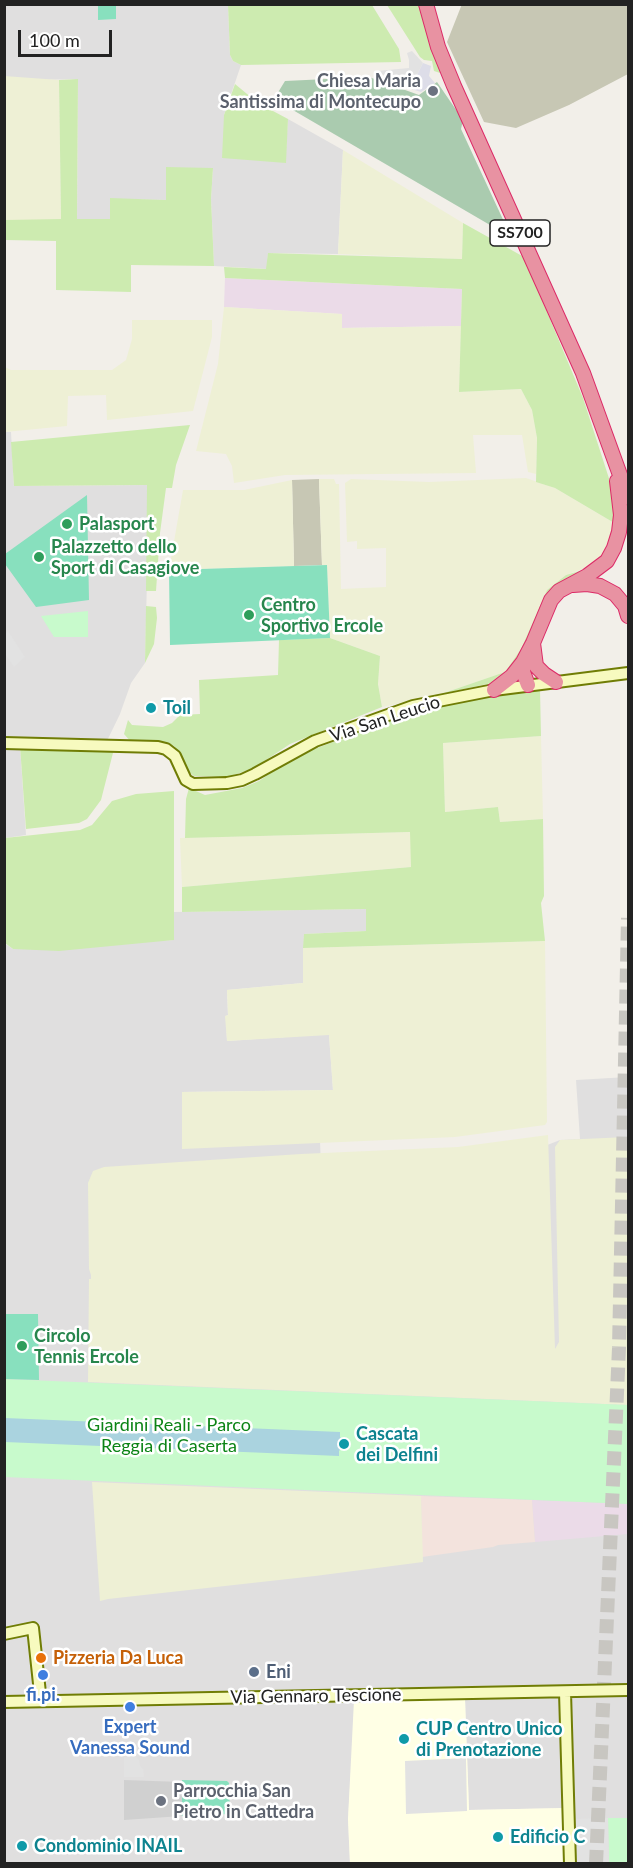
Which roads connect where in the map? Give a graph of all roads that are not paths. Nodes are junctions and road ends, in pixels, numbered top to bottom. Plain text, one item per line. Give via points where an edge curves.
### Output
1 (426, 4) edge
2 (615, 461) junction
3 (628, 497) edge
4 (628, 517) edge
5 (571, 585) junction
6 (628, 616) edge
7 (529, 664) junction
8 (628, 673) edge
9 (556, 682) junction
10 (528, 685) junction
11 (494, 690) junction
12 (4, 743) edge
13 (4, 1634) edge
14 (628, 1690) edge
15 (565, 1692) junction
16 (44, 1700) junction
17 (4, 1701) edge
18 (570, 1863) edge

1 - 2 highway, SS700 via 438,47 583,373
2 - 3 highway, SS700
2 - 4 highway, SS700
2 - 5 highway, SS700 via 621,515 614,548 597,570
5 - 6 highway via 600,586 615,594
5 - 7 highway, SS700 via 551,600 533,643
7 - 9 highway
7 - 10 highway via 523,672
7 - 11 highway, SS700
8 - 9 street, Via San Leucio
9 - 10 street, Via San Leucio
10 - 11 street, Via San Leucio
11 - 12 street, Via San Leucio via 413,705 315,741 242,780 227,783 193,784 186,780 175,756 158,747
13 - 16 street via 33,1628
14 - 15 street, Via Gennaro Tescione
15 - 16 street, Via Gennaro Tescione
15 - 18 street
16 - 17 street, Via Gennaro Tescione

